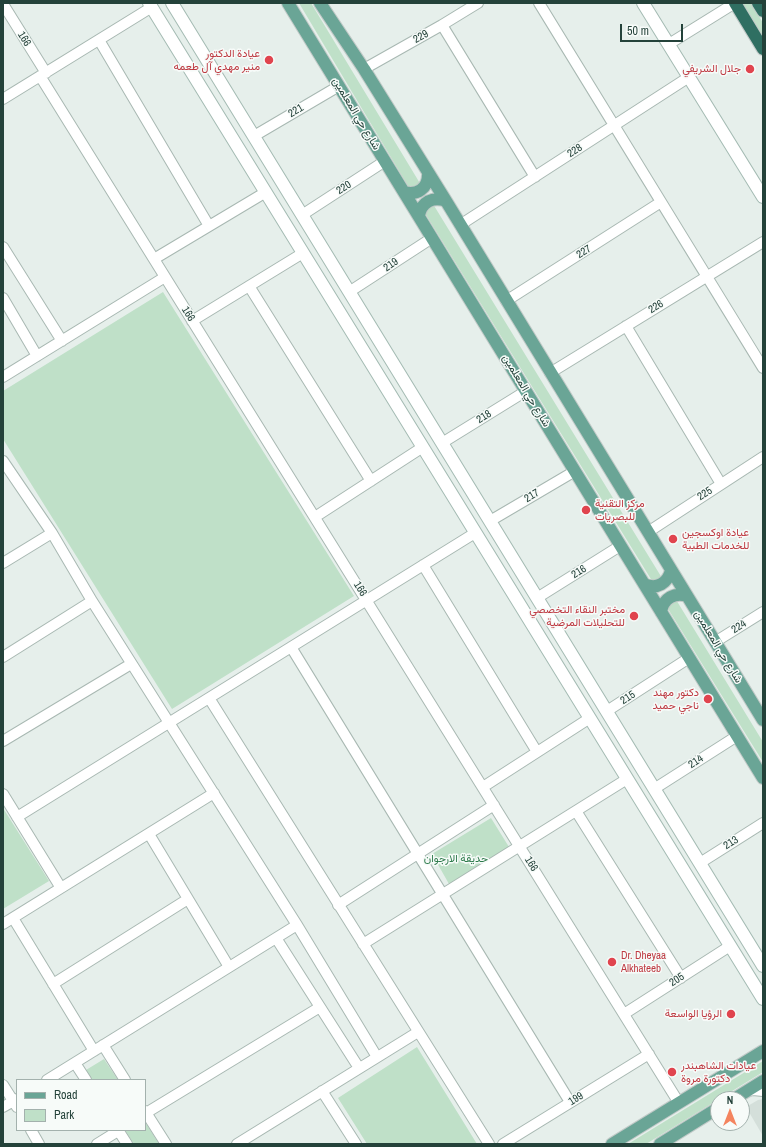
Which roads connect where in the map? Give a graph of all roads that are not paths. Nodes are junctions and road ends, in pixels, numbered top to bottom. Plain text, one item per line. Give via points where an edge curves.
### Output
1 (172, 3) edge
2 (288, 3) edge
3 (320, 3) edge
4 (478, 3) edge
5 (539, 3) edge
6 (644, 3) edge
7 (735, 3) edge
8 (758, 3) edge
9 (3, 4) edge
10 (150, 5) edge
11 (763, 11) edge
12 (442, 25) junction
13 (98, 40) junction
14 (669, 44) junction
15 (763, 49) edge
16 (364, 69) junction
17 (216, 74) junction
18 (43, 75) junction
19 (689, 78) junction
20 (199, 84) junction
21 (339, 86) junction
22 (229, 96) junction
23 (3, 100) edge
24 (213, 106) junction
25 (614, 126) junction
26 (254, 136) junction
27 (385, 161) junction
28 (428, 174) junction
29 (535, 177) junction
30 (266, 192) junction
31 (404, 192) junction
32 (762, 194) edge
33 (446, 201) junction
34 (661, 202) junction
35 (302, 215) junction
36 (419, 216) junction
37 (460, 225) junction
38 (209, 226) junction
39 (432, 238) junction
40 (763, 242) edge
41 (3, 247) edge
42 (303, 253) junction
43 (154, 259) junction
44 (707, 276) junction
45 (165, 277) junction
46 (249, 286) junction
47 (350, 292) junction
48 (3, 298) edge
49 (506, 301) junction
50 (192, 321) junction
51 (626, 326) junction
52 (62, 341) junction
53 (37, 356) junction
54 (763, 368) edge
55 (550, 373) junction
56 (3, 377) edge
57 (526, 391) junction
58 (442, 443) junction
59 (423, 447) junction
60 (763, 457) edge
61 (3, 460) edge
62 (574, 471) junction
63 (7, 474) edge
64 (463, 478) junction
65 (371, 481) junction
66 (721, 484) junction
67 (447, 487) junction
68 (476, 498) junction
69 (461, 508) junction
70 (315, 517) junction
71 (490, 521) junction
72 (476, 532) junction
73 (648, 532) junction
74 (52, 533) junction
75 (620, 546) junction
76 (3, 563) edge
77 (423, 565) junction
78 (671, 570) junction
79 (644, 584) junction
80 (687, 596) junction
81 (537, 598) junction
82 (366, 600) junction
83 (92, 601) junction
84 (661, 612) junction
85 (763, 612) edge
86 (715, 642) junction
87 (291, 647) junction
88 (3, 657) edge
89 (689, 658) junction
90 (131, 664) junction
91 (209, 698) junction
92 (607, 711) junction
93 (590, 718) junction
94 (763, 720) edge
95 (169, 723) junction
96 (619, 731) junction
97 (737, 736) junction
98 (603, 740) junction
99 (3, 741) edge
100 (631, 751) junction
101 (537, 752) junction
102 (616, 760) junction
103 (763, 778) edge
104 (627, 779) junction
105 (483, 787) junction
106 (654, 789) junction
107 (214, 793) junction
108 (3, 794) edge
109 (494, 805) junction
110 (576, 811) junction
111 (17, 817) junction
112 (763, 823) edge
113 (149, 834) junction
114 (520, 846) junction
115 (418, 854) junction
116 (700, 863) junction
117 (61, 888) junction
118 (443, 895) junction
119 (188, 899) junction
120 (338, 905) junction
121 (13, 918) junction
122 (3, 924) edge
123 (297, 925) junction
124 (276, 938) junction
125 (363, 944) junction
126 (730, 946) junction
127 (763, 966) edge
128 (229, 967) junction
129 (680, 978) junction
130 (53, 984) junction
131 (763, 1000) edge
132 (320, 1007) junction
133 (624, 1014) junction
134 (418, 1032) junction
135 (103, 1045) junction
136 (94, 1051) junction
137 (763, 1051) edge
138 (649, 1054) junction
139 (377, 1057) junction
140 (75, 1063) junction
141 (359, 1068) junction
142 (49, 1079) edge
143 (85, 1079) edge
144 (124, 1079) edge
145 (763, 1081) edge
146 (3, 1085) edge
147 (322, 1091) junction
148 (748, 1091) edge
149 (750, 1091) edge
150 (763, 1091) edge
151 (16, 1102) edge
152 (570, 1102) junction
153 (679, 1102) junction
154 (3, 1107) edge
155 (146, 1112) edge
156 (710, 1113) edge
157 (32, 1131) edge
158 (116, 1131) edge
159 (119, 1131) edge
160 (39, 1144) edge
161 (97, 1144) edge
162 (127, 1144) edge
163 (166, 1144) edge
164 (237, 1144) edge
165 (356, 1144) edge
166 (489, 1144) edge
167 (503, 1144) edge
168 (612, 1144) edge
169 (660, 1144) edge

1 - 17 street
2 - 21 main road, شارع حي المعلمين
3 - 16 main road, شارع حي المعلمين
4 - 12 street, 229
5 - 25 street
6 - 14 street
7 - 14 street
7 - 15 highway
8 - 11 highway
9 - 18 street, 166
10 - 13 street
10 - 20 street
12 - 16 street, 229
12 - 29 street
13 - 18 street
13 - 38 street
14 - 19 street
16 - 28 main road, شارع حي المعلمين
17 - 20 street via 216,80 211,87
17 - 22 street
18 - 23 street
18 - 43 street, 166
19 - 25 street, 228
19 - 32 street
20 - 24 street
21 - 26 street, 221
21 - 27 main road, شارع حي المعلمين
22 - 24 street via 224,93 216,94
22 - 26 street
24 - 30 street
25 - 29 street, 228
25 - 34 street
26 - 35 street
27 - 31 main road, شارع حي المعلمين
27 - 35 street, 220
28 - 31 main road via 423,189 416,193
28 - 33 main road, شارع حي المعلمين
29 - 37 street, 228
30 - 38 street
30 - 42 street
31 - 36 main road, شارع حي المعلمين
33 - 36 main road via 428,201
33 - 37 main road, شارع حي المعلمين
34 - 44 street
34 - 49 street, 227
35 - 47 street
36 - 39 main road, شارع حي المعلمين
37 - 49 main road, شارع حي المعلمين
38 - 43 street
39 - 47 street, 219
39 - 57 main road, شارع حي المعلمين
40 - 44 street, 226
41 - 52 street
42 - 46 street
42 - 59 street
43 - 45 street, 166
44 - 51 street, 226
44 - 54 street
45 - 50 street, 166
45 - 52 street
46 - 50 street
46 - 65 street
47 - 58 street
48 - 53 street
49 - 55 main road, شارع حي المعلمين
50 - 70 street, 166
51 - 55 street, 226
51 - 66 street
52 - 53 street
53 - 56 street
55 - 73 main road, شارع حي المعلمين
57 - 58 street, 218
57 - 62 main road, شارع حي المعلمين
58 - 64 street
59 - 65 street
59 - 67 street
60 - 66 street, 225
61 - 63 street
62 - 71 street, 217
62 - 75 main road, شارع حي المعلمين
63 - 74 street
64 - 67 street via 460,489 451,490
64 - 68 street
65 - 70 street
66 - 73 street, 225
67 - 69 street
68 - 69 street via 472,495 463,496
68 - 71 street
69 - 72 street
70 - 82 street, 166
71 - 81 street
72 - 77 street
72 - 93 street
73 - 78 main road, شارع حي المعلمين
74 - 76 street
74 - 83 street
75 - 79 main road, شارع حي المعلمين
75 - 81 street, 216
77 - 82 street
77 - 101 street
78 - 79 main road via 669,578 660,585
78 - 80 main road, شارع حي المعلمين
79 - 84 main road, شارع حي المعلمين
80 - 84 main road via 680,594 670,597 664,602
80 - 86 main road, شارع حي المعلمين
81 - 92 street
82 - 87 street
82 - 105 street, 166
83 - 88 street
83 - 90 street
84 - 89 main road, شارع حي المعلمين
85 - 86 street, 224
86 - 94 main road, شارع حي المعلمين
87 - 91 street
87 - 115 street
89 - 92 street, 215
89 - 97 main road, شارع حي المعلمين
90 - 95 street
90 - 99 street
91 - 95 street
91 - 120 street
92 - 96 street
93 - 98 street
93 - 101 street
95 - 107 street
95 - 111 street
96 - 98 street via 615,741 611,743
96 - 100 street
97 - 103 main road, شارع حي المعلمين
97 - 106 street, 214
98 - 102 street
100 - 102 street via 619,749 614,756
100 - 106 street
101 - 105 street
102 - 104 street
104 - 110 street
104 - 126 street
105 - 109 street, 166
106 - 116 street
107 - 113 street
107 - 123 street
108 - 111 street
109 - 114 street, 166
109 - 115 street
110 - 114 street
110 - 129 street
111 - 117 street
112 - 116 street, 213
113 - 117 street
113 - 119 street
114 - 118 street
114 - 133 street, 166
115 - 118 street
115 - 120 street
116 - 127 street
117 - 121 street
118 - 125 street
118 - 152 street
119 - 128 street
119 - 130 street
120 - 125 street
121 - 122 street
121 - 130 street
123 - 124 street
123 - 139 street
124 - 128 street
124 - 132 street
125 - 134 street
126 - 129 street, 205
126 - 131 street
128 - 135 street
129 - 133 street, 205
130 - 136 street
132 - 141 street
132 - 155 street
133 - 138 street, 166
134 - 139 street
134 - 166 street
135 - 136 street
135 - 144 street
136 - 140 street
137 - 153 main road
138 - 152 street, 199
138 - 153 street, 166
139 - 141 street
140 - 142 street
140 - 143 street
141 - 147 street
145 - 148 main road
146 - 151 street
147 - 164 street
147 - 165 street
149 - 150 street
151 - 154 street
152 - 167 street, 199
153 - 168 main road
155 - 163 street
156 - 169 main road
157 - 160 street
158 - 161 street
159 - 162 street

